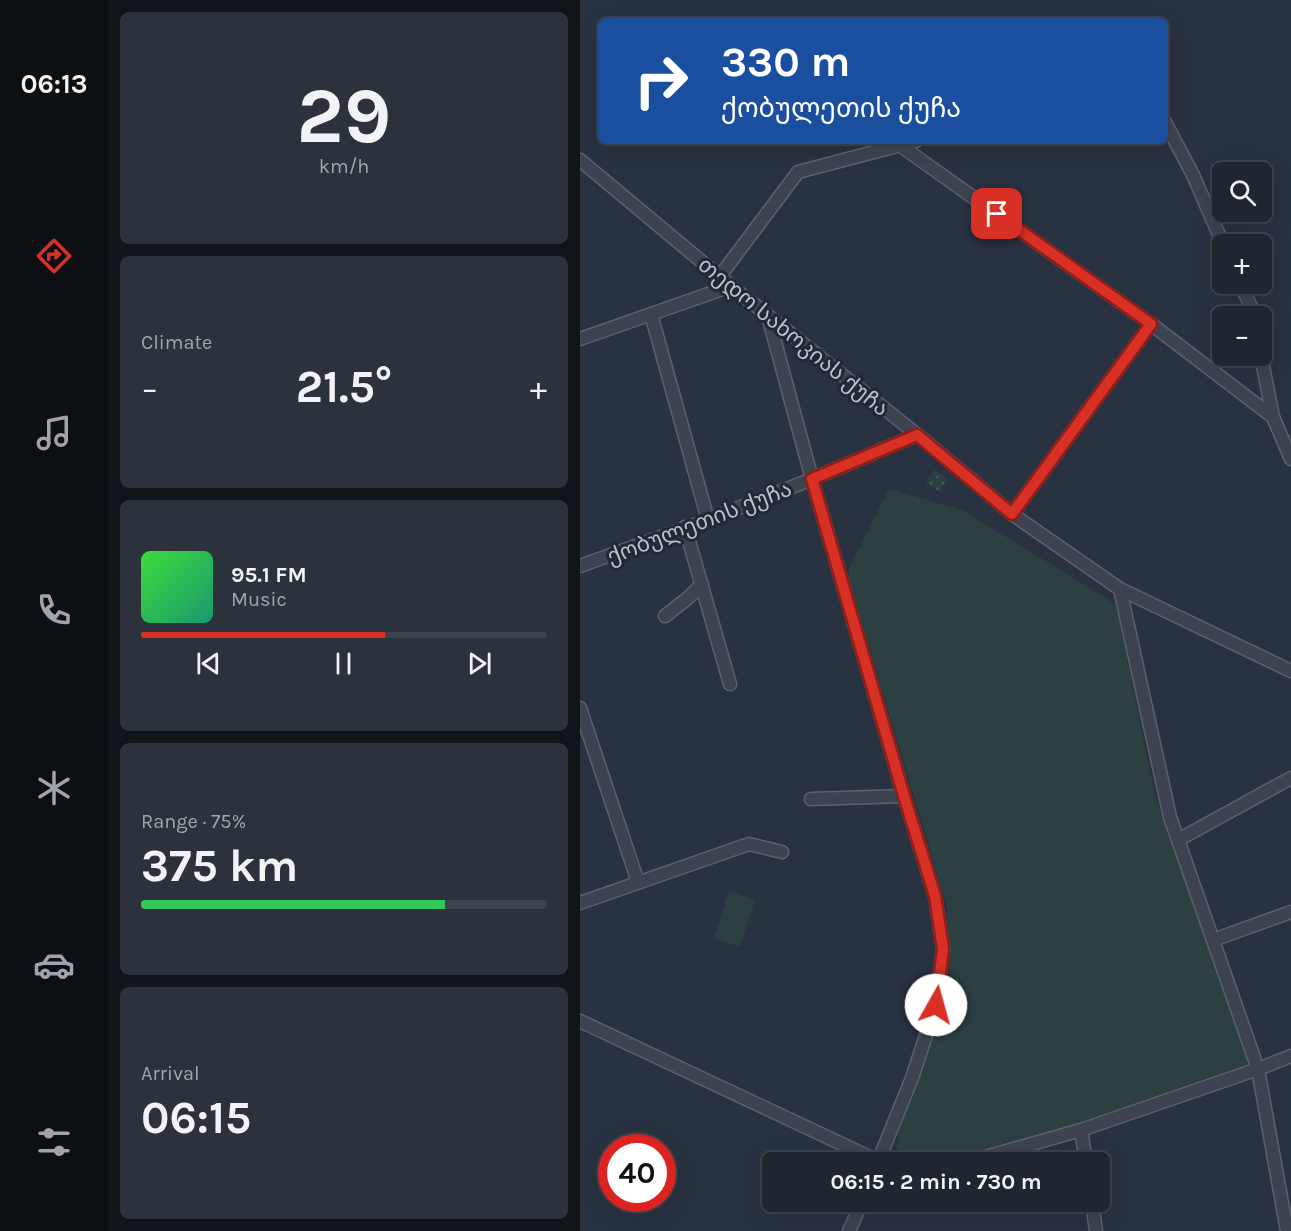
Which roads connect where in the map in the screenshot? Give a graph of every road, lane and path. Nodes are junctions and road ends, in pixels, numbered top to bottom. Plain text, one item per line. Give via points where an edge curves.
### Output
1 (1168, 128) edge
2 (907, 144) edge
3 (901, 146) junction
4 (580, 160) edge
5 (1219, 234) edge
6 (720, 276) junction
7 (732, 286) junction
8 (651, 315) junction
9 (768, 316) junction
10 (1151, 324) junction
11 (580, 339) edge
12 (1263, 366) edge
13 (1273, 417) junction
14 (917, 435) junction
15 (1291, 459) edge
16 (812, 479) junction
17 (1012, 514) junction
18 (708, 520) junction
19 (685, 527) junction
20 (580, 566) edge
21 (702, 584) junction
22 (1120, 589) junction
23 (666, 616) dead end
24 (1291, 671) edge
25 (730, 684) dead end
26 (580, 708) edge
27 (1291, 778) edge
28 (904, 796) junction
29 (811, 799) dead end
30 (1178, 840) junction
31 (782, 852) dead end
32 (638, 882) junction
33 (580, 903) edge
34 (1291, 912) edge
35 (1213, 940) junction
36 (580, 1021) edge
37 (1291, 1056) edge
38 (1258, 1069) junction
39 (1081, 1130) junction
40 (857, 1152) edge
41 (882, 1152) edge
42 (1003, 1152) edge
43 (1084, 1152) edge
44 (858, 1212) edge
45 (1093, 1212) edge
46 (849, 1231) edge
47 (1096, 1231) edge
48 (1287, 1231) edge

1 - 5 street
2 - 3 street
3 - 6 street via 798,172
3 - 10 street
4 - 6 street, თედო სახოკიას ქუჩა
6 - 7 street, თედო სახოკიას ქუჩა
7 - 8 street
7 - 9 street, თედო სახოკიას ქუჩა
8 - 11 street
8 - 18 street
9 - 14 street, თედო სახოკიას ქუჩა
9 - 16 street
10 - 13 street
10 - 17 street
12 - 13 street
13 - 15 street
14 - 16 street, ქობულეთის ქუჩა
14 - 17 street, თედო სახოკიას ქუჩა
16 - 18 street, ქობულეთის ქუჩა
16 - 28 street
17 - 22 street, თედო სახოკიას ქუჩა
18 - 19 street, ქობულეთის ქუჩა
19 - 20 street, ქობულეთის ქუჩა
19 - 21 street
21 - 23 street
21 - 25 street
22 - 24 street, თედო სახოკიას ქუჩა
22 - 30 street
26 - 32 street
27 - 30 street
28 - 29 street
28 - 41 street via 935,896 943,949 936,1005
30 - 35 street
31 - 32 street via 749,844
32 - 33 street
34 - 35 street
35 - 38 street
36 - 40 street
37 - 38 street
38 - 39 street
38 - 48 street
39 - 42 street
39 - 43 street
44 - 46 street
45 - 47 street

